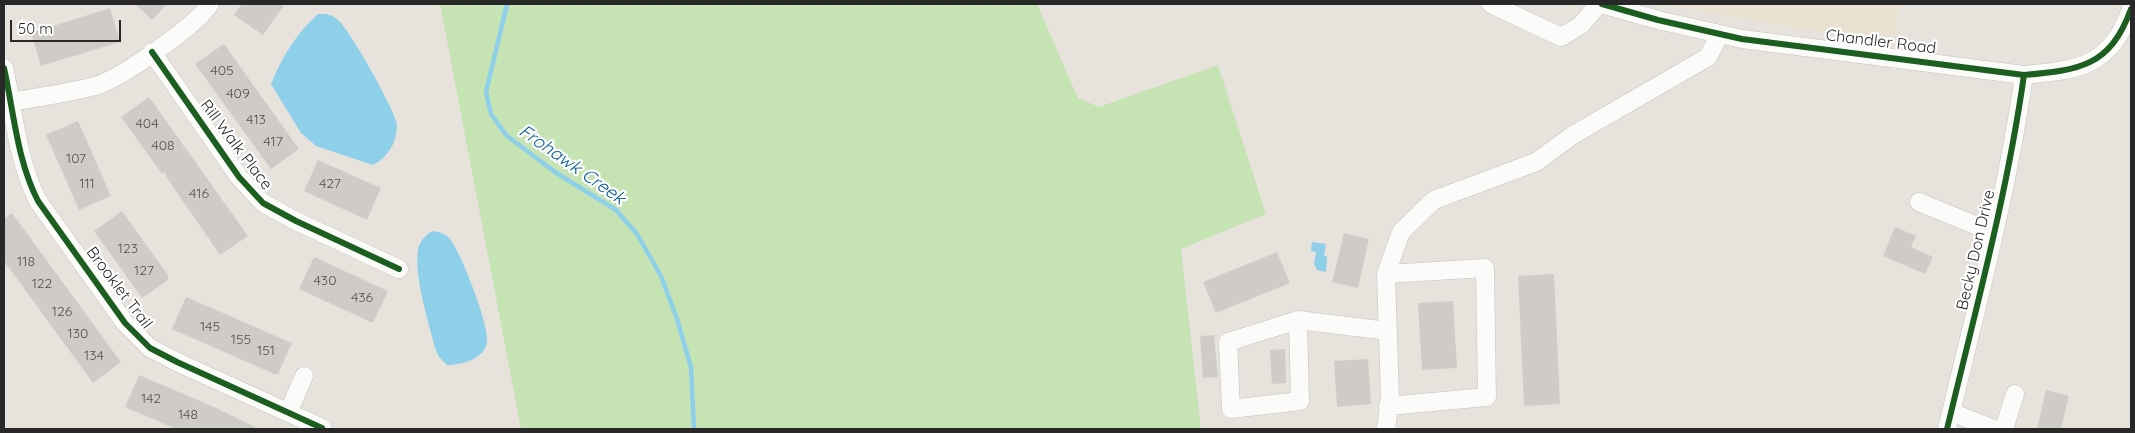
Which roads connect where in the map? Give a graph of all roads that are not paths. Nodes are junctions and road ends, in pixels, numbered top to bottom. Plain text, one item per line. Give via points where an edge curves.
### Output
1 (210, 4) edge
2 (1490, 4) edge
3 (1600, 4) edge
4 (2131, 9) edge
5 (1720, 34) junction
6 (152, 52) junction
7 (4, 68) edge
8 (2024, 75) junction
9 (11, 102) junction
10 (1919, 202) dead end
11 (1994, 234) junction
12 (399, 268) dead end
13 (1386, 274) junction
14 (1298, 320) junction
15 (1388, 331) junction
16 (304, 376) dead end
17 (2015, 394) dead end
18 (1388, 406) junction
19 (1951, 412) junction
20 (288, 413) junction
21 (322, 428) dead end
22 (1386, 429) edge
23 (1947, 429) edge
24 (1994, 429) edge
25 (2004, 429) edge

1 - 6 street via 189,28
2 - 3 street via 1561,37 1580,25
3 - 5 street, Chandler Road
4 - 8 street, Chandler Road via 2116,40 2096,59 2070,70
5 - 8 street, Chandler Road
5 - 13 street via 1708,57 1573,136 1536,162 1434,200 1401,232
6 - 9 street via 97,86
6 - 12 street, Rill Walk Place via 239,177 263,203
7 - 9 street, Brooklet Trail
8 - 11 street, Becky Don Drive
9 - 20 street, Brooklet Trail via 22,158 38,201 125,323 150,348
10 - 11 street
11 - 19 street, Becky Don Drive
13 - 15 street
13 - 18 street via 1485,268 1487,387 1487,397
14 - 14 street via 1300,401 1231,409 1228,342
14 - 15 street
15 - 18 street
16 - 20 street
17 - 25 street
18 - 22 street
19 - 23 street, Becky Don Drive
19 - 24 street
20 - 21 street, Brooklet Trail

